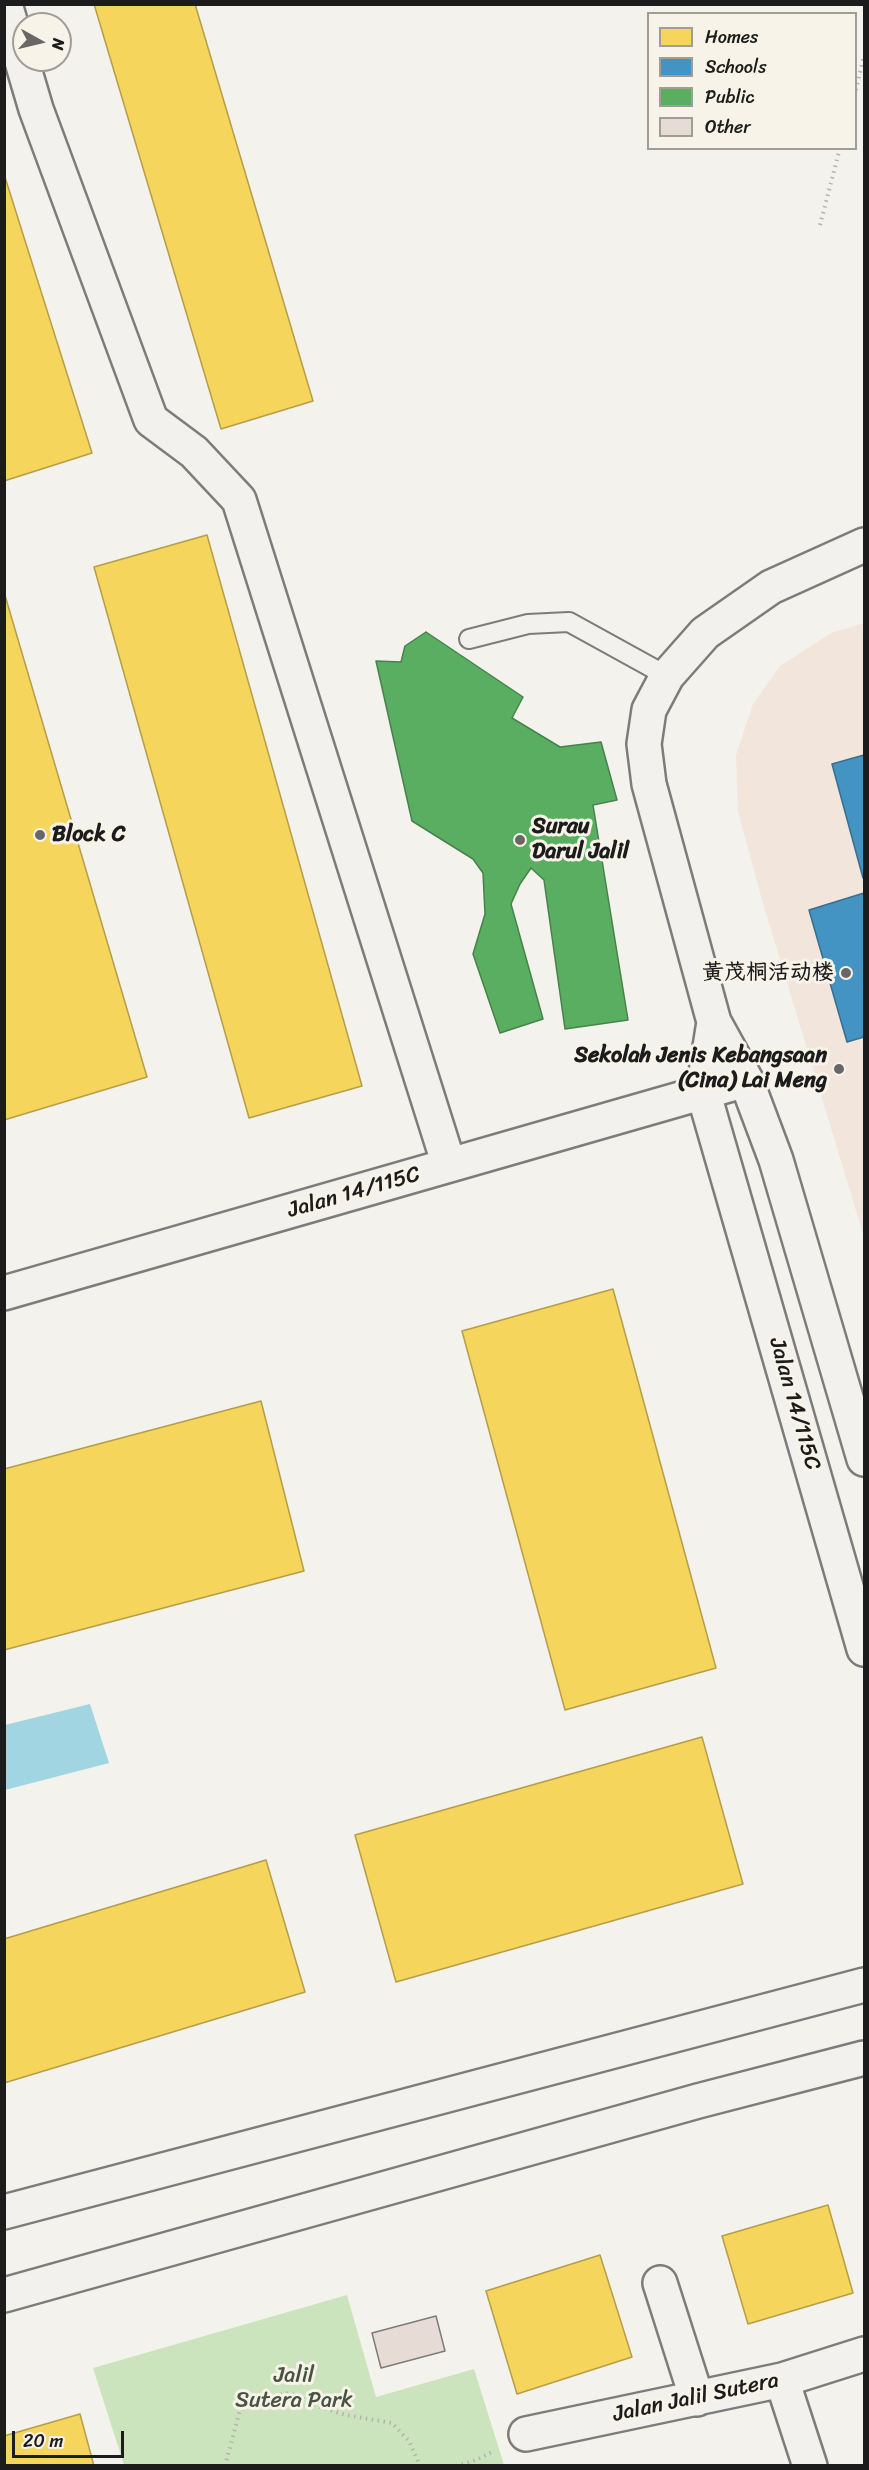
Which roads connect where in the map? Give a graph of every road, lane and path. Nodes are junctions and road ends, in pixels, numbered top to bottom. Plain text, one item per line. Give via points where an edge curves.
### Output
1 (5, 4) edge
2 (864, 56) edge
3 (857, 82) edge
4 (839, 150) edge
5 (820, 225) dead end
6 (864, 545) edge
7 (469, 639) dead end
8 (667, 676) junction
9 (714, 1022) junction
10 (746, 1080) junction
11 (703, 1091) junction
12 (450, 1165) junction
13 (4, 1293) edge
14 (864, 1460) edge
15 (864, 1648) edge
16 (864, 1985) edge
17 (864, 2058) edge
18 (4, 2212) edge
19 (660, 2283) dead end
20 (4, 2295) edge
21 (864, 2354) edge
22 (782, 2380) junction
23 (697, 2399) junction
24 (526, 2434) dead end
25 (225, 2466) edge
26 (420, 2466) edge
27 (810, 2466) edge

1 - 12 street via 36,109 151,420 194,452 239,500
2 - 3 path
4 - 5 path
6 - 8 street via 771,587 705,633
7 - 8 lane via 528,624 568,622
8 - 9 street via 649,710 644,744 649,784
9 - 10 street
9 - 11 street
10 - 11 street, Jalan 14/115C
10 - 14 street via 776,1160
11 - 12 street, Jalan 14/115C
11 - 15 street, Jalan 14/115C
12 - 13 street, Jalan 14/115C
16 - 18 street
17 - 20 street
19 - 23 street
21 - 22 street, Jalan Jalil Sutera
22 - 23 street, Jalan Jalil Sutera
22 - 27 street
23 - 24 street, Jalan Jalil Sutera
25 - 26 path via 240,2410 264,2397 290,2393 345,2415 392,2423 409,2441

